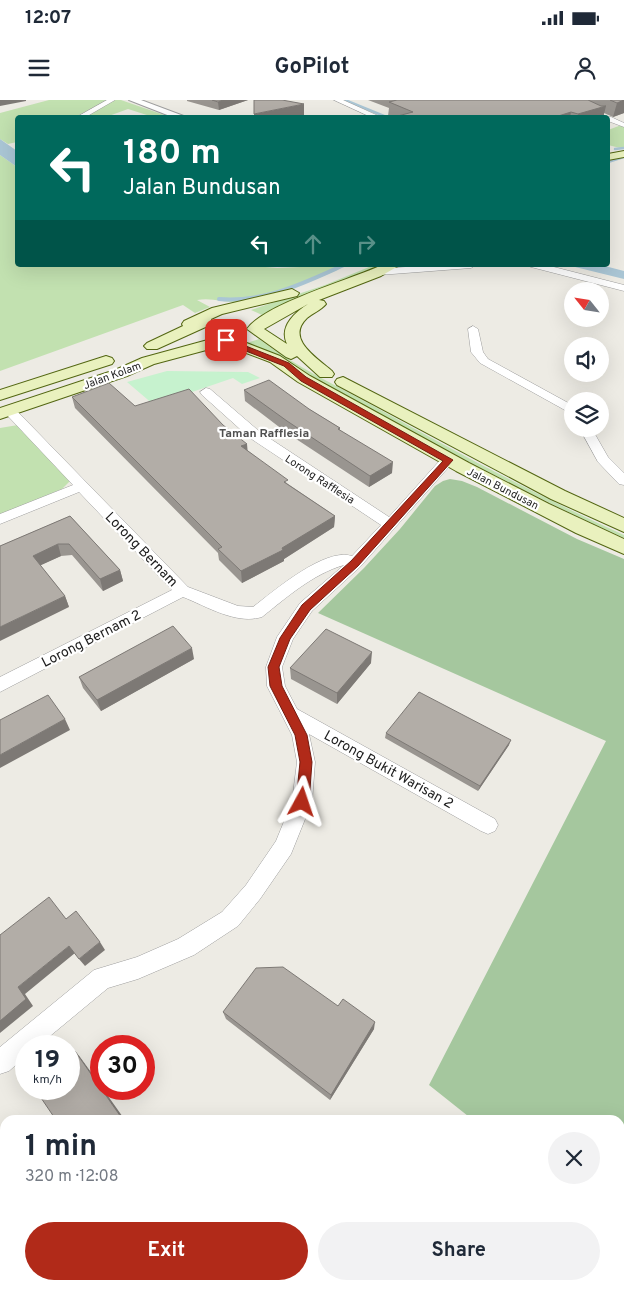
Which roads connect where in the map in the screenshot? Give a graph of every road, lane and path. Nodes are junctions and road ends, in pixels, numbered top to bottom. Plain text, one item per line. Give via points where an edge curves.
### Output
1 (112, 100) edge
2 (133, 100) edge
3 (337, 100) edge
4 (84, 115) edge
5 (176, 115) edge
6 (373, 115) edge
7 (624, 153) edge
8 (610, 155) edge
9 (360, 267) edge
10 (388, 267) edge
11 (445, 267) edge
12 (542, 267) edge
13 (379, 272) junction
14 (354, 283) junction
15 (624, 288) edge
16 (292, 293) junction
17 (230, 315) junction
18 (205, 322) junction
19 (254, 329) junction
20 (473, 329) dead end
21 (226, 340) junction
22 (142, 349) junction
23 (121, 373) junction
24 (326, 374) junction
25 (304, 379) junction
26 (206, 392) dead end
27 (0, 395) edge
28 (564, 404) edge
29 (5, 413) edge
30 (591, 437) edge
31 (448, 460) junction
32 (624, 481) edge
33 (82, 486) junction
34 (0, 519) edge
35 (391, 525) junction
36 (624, 526) edge
37 (624, 547) edge
38 (355, 563) junction
39 (182, 591) junction
40 (0, 685) edge
41 (289, 713) junction
42 (488, 824) dead end
43 (0, 1062) edge

1 - 4 street
2 - 5 street
3 - 6 street
7 - 8 main road
9 - 16 main road, Jalan Kolam
10 - 13 main road
11 - 13 street
12 - 15 street
13 - 14 main road
14 - 19 main road via 284,310
14 - 24 main road via 310,308 295,320 292,329 291,341
16 - 17 main road, Jalan Kolam
16 - 22 main road, Jalan Kolam via 217,311
17 - 18 main road, Jalan Kolam
17 - 19 main road, Jalan Bundusan via 249,319
18 - 21 main road, Jalan Bundusan via 202,329 207,336
18 - 22 main road, Jalan Kolam
19 - 21 main road, Jalan Kolam via 241,338
19 - 24 main road, Jalan Bundusan via 281,349
20 - 28 street via 477,352 484,361
21 - 23 main road, Jalan Kolam via 148,361
21 - 25 main road, Jalan Bundusan via 281,362
22 - 27 main road, Jalan Kolam
23 - 25 main road via 173,358 217,355 260,363
23 - 29 main road, Jalan Kolam
24 - 36 main road, Jalan Bundusan via 558,496
25 - 31 main road, Jalan Bundusan
26 - 35 street, Lorong Rafflesia via 255,435
29 - 33 street, Lorong Bernam
30 - 32 street via 603,459
31 - 35 street
31 - 37 main road, Jalan Bundusan
33 - 34 street
33 - 39 street, Lorong Bernam
35 - 38 street
38 - 39 street, Lorong Bernam via 345,559 328,564 295,583 256,613 237,612
38 - 41 street via 306,608 285,638 274,667 276,686
39 - 40 street, Lorong Bernam 2
41 - 42 street, Lorong Bukit Warisan 2
41 - 43 street via 301,735 306,762 302,802 284,847 253,892 230,919 186,947 138,968 102,978

